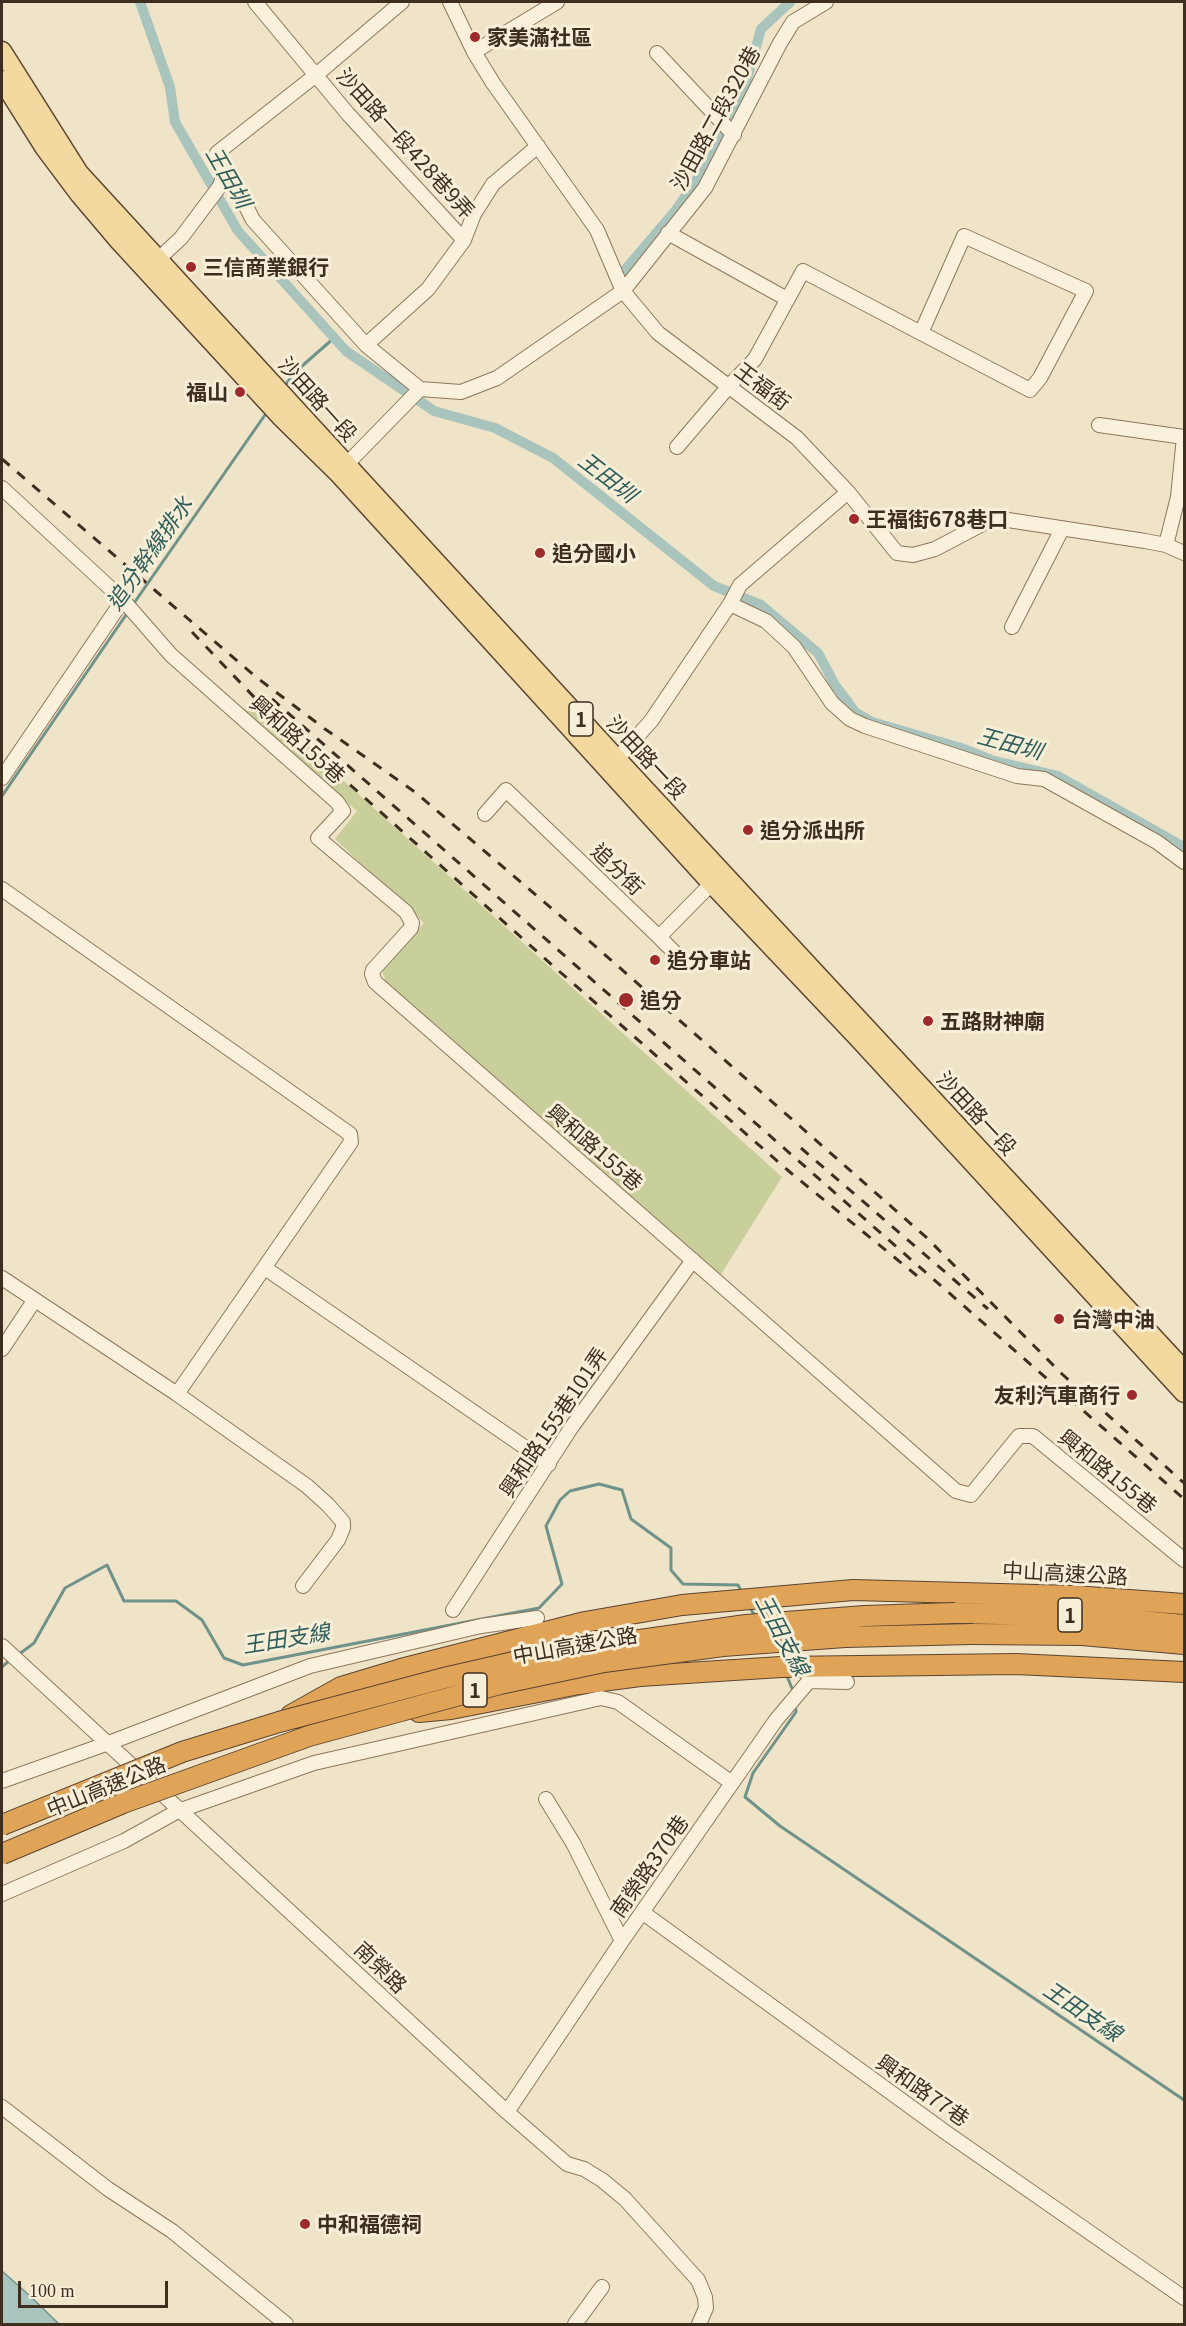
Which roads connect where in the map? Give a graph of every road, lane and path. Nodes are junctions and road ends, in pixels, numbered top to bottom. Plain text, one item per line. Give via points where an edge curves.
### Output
1 (255, 2) edge
2 (402, 2) edge
3 (450, 2) edge
4 (557, 2) edge
5 (826, 2) edge
6 (2, 51) edge
7 (474, 52) junction
8 (657, 53) dead end
9 (316, 75) junction
10 (2, 80) edge
11 (734, 135) junction
12 (538, 146) junction
13 (226, 167) junction
14 (668, 233) junction
15 (464, 240) junction
16 (153, 264) junction
17 (623, 291) junction
18 (788, 299) junction
19 (921, 333) junction
20 (366, 345) junction
21 (729, 386) junction
22 (420, 389) junction
23 (1099, 425) dead end
24 (677, 447) dead end
25 (342, 469) junction
26 (2, 488) edge
27 (848, 492) junction
28 (1062, 529) junction
29 (1166, 545) junction
30 (1185, 553) edge
31 (123, 600) junction
32 (730, 604) junction
33 (482, 619) junction
34 (1012, 627) dead end
35 (617, 759) junction
36 (2, 778) edge
37 (485, 814) dead end
38 (1185, 862) edge
39 (717, 878) junction
40 (2, 889) edge
41 (659, 937) junction
42 (686, 964) dead end
43 (693, 1260) junction
44 (265, 1268) junction
45 (2, 1278) edge
46 (34, 1301) junction
47 (2, 1349) edge
48 (1185, 1370) edge
49 (1185, 1393) edge
50 (177, 1394) junction
51 (549, 1464) junction
52 (1185, 1560) edge
53 (303, 1586) dead end
54 (1185, 1604) edge
55 (453, 1610) dead end
56 (537, 1618) dead end
57 (1185, 1625) edge
58 (1185, 1644) edge
59 (10, 1654) edge
60 (1185, 1672) edge
61 (848, 1682) dead end
62 (395, 1712) junction
63 (279, 1722) junction
64 (105, 1744) junction
65 (2, 1781) edge
66 (732, 1783) junction
67 (546, 1799) dead end
68 (178, 1811) junction
69 (2, 1825) edge
70 (2, 1854) edge
71 (2, 1894) edge
72 (642, 1912) junction
73 (622, 1941) junction
74 (2, 2107) edge
75 (507, 2112) junction
76 (602, 2287) dead end
77 (1185, 2298) edge
78 (286, 2325) edge
79 (575, 2325) edge
80 (699, 2325) edge

1 - 9 street, 沙田路一段428巷9弄
2 - 9 street
3 - 7 street, 王福街
4 - 7 street
5 - 11 street, 沙田路二段320巷 via 793,22
6 - 16 main road, 沙田路一段 / 1 via 79,173
7 - 12 street, 王福街
8 - 11 street
9 - 13 street via 217,153
9 - 15 street, 沙田路一段428巷9弄
10 - 16 main road, 沙田路一段 / 1 via 80,195
11 - 14 street, 沙田路二段320巷 via 705,188
12 - 15 street via 493,184 474,214
12 - 17 street, 王福街 via 597,230
13 - 16 street via 220,186 181,238
13 - 20 street via 253,220
14 - 17 street, 沙田路二段320巷
14 - 18 street
15 - 20 street via 428,289
16 - 25 main road, 沙田路一段 / 1 via 280,416
17 - 21 street, 王福街 via 658,333
17 - 22 street, 沙田路二段320巷 via 497,378 461,392
18 - 19 street via 803,272
18 - 21 street via 755,359
19 - 19 street via 964,236 1086,291 1030,390
20 - 22 street
21 - 24 street
21 - 27 street, 王福街 via 797,438
22 - 25 street
23 - 29 street via 1184,437 1178,497
25 - 33 main road, 沙田路一段 / 1
26 - 31 street
27 - 28 street, 王福街 via 897,553 913,555 935,549 990,520 1008,519
27 - 32 street via 740,585
28 - 29 street, 王福街
28 - 34 street
29 - 30 street, 王福街
31 - 36 street
31 - 43 street, 興和路155巷 via 171,655 343,811 318,838 406,912 412,923 373,970 375,982
32 - 35 street via 651,721
32 - 38 street via 766,621 794,647 832,703 850,719 1017,776 1044,779
33 - 35 main road, 沙田路一段 / 1
33 - 39 main road, 沙田路一段 / 1
35 - 39 main road, 沙田路一段 / 1
37 - 41 street, 追分街 via 506,790
39 - 41 street
39 - 48 main road, 沙田路一段 / 1
39 - 49 main road, 沙田路一段 / 1 via 859,1039
40 - 44 street via 350,1134 351,1142
41 - 42 street
43 - 51 street, 興和路155巷101弄
43 - 52 street, 興和路155巷 via 956,1491 971,1495 1019,1436 1033,1436
44 - 50 street
44 - 51 street
45 - 46 street
46 - 47 street
46 - 50 street
50 - 53 street via 307,1486 344,1522 338,1540
51 - 55 street, 興和路155巷101弄
54 - 63 highway, 中山高速公路 / 1, bridge via 1074,1596 853,1590 682,1605 585,1622 391,1672 341,1687
56 - 64 street via 481,1626 310,1666
57 - 63 highway, 中山高速公路 / 1, bridge via 1087,1616 955,1613 746,1625 562,1651
58 - 62 highway, 中山高速公路 / 1, bridge via 1082,1635 973,1634 844,1637 723,1646 604,1662
59 - 64 street, 南榮路
60 - 62 highway, bridge via 1016,1664 781,1667 640,1676 451,1709
61 - 66 street, 南榮路370巷 via 809,1681
62 - 70 highway, 中山高速公路 / 1, bridge via 309,1736 214,1770
63 - 69 highway, 中山高速公路 / 1, bridge via 182,1752
64 - 65 street
64 - 68 street, 南榮路
66 - 68 street via 608,1698 314,1763
66 - 72 street, 南榮路370巷
67 - 73 street via 588,1871
68 - 71 street via 124,1841
68 - 75 street, 南榮路
72 - 73 street, 南榮路370巷
72 - 77 street, 興和路77巷 via 900,2100
73 - 75 street, 南榮路370巷
74 - 78 street via 108,2189 172,2231
75 - 80 street, 南榮路 via 567,2164 584,2169 625,2199 682,2261 698,2280 705,2297 706,2308
76 - 79 street

